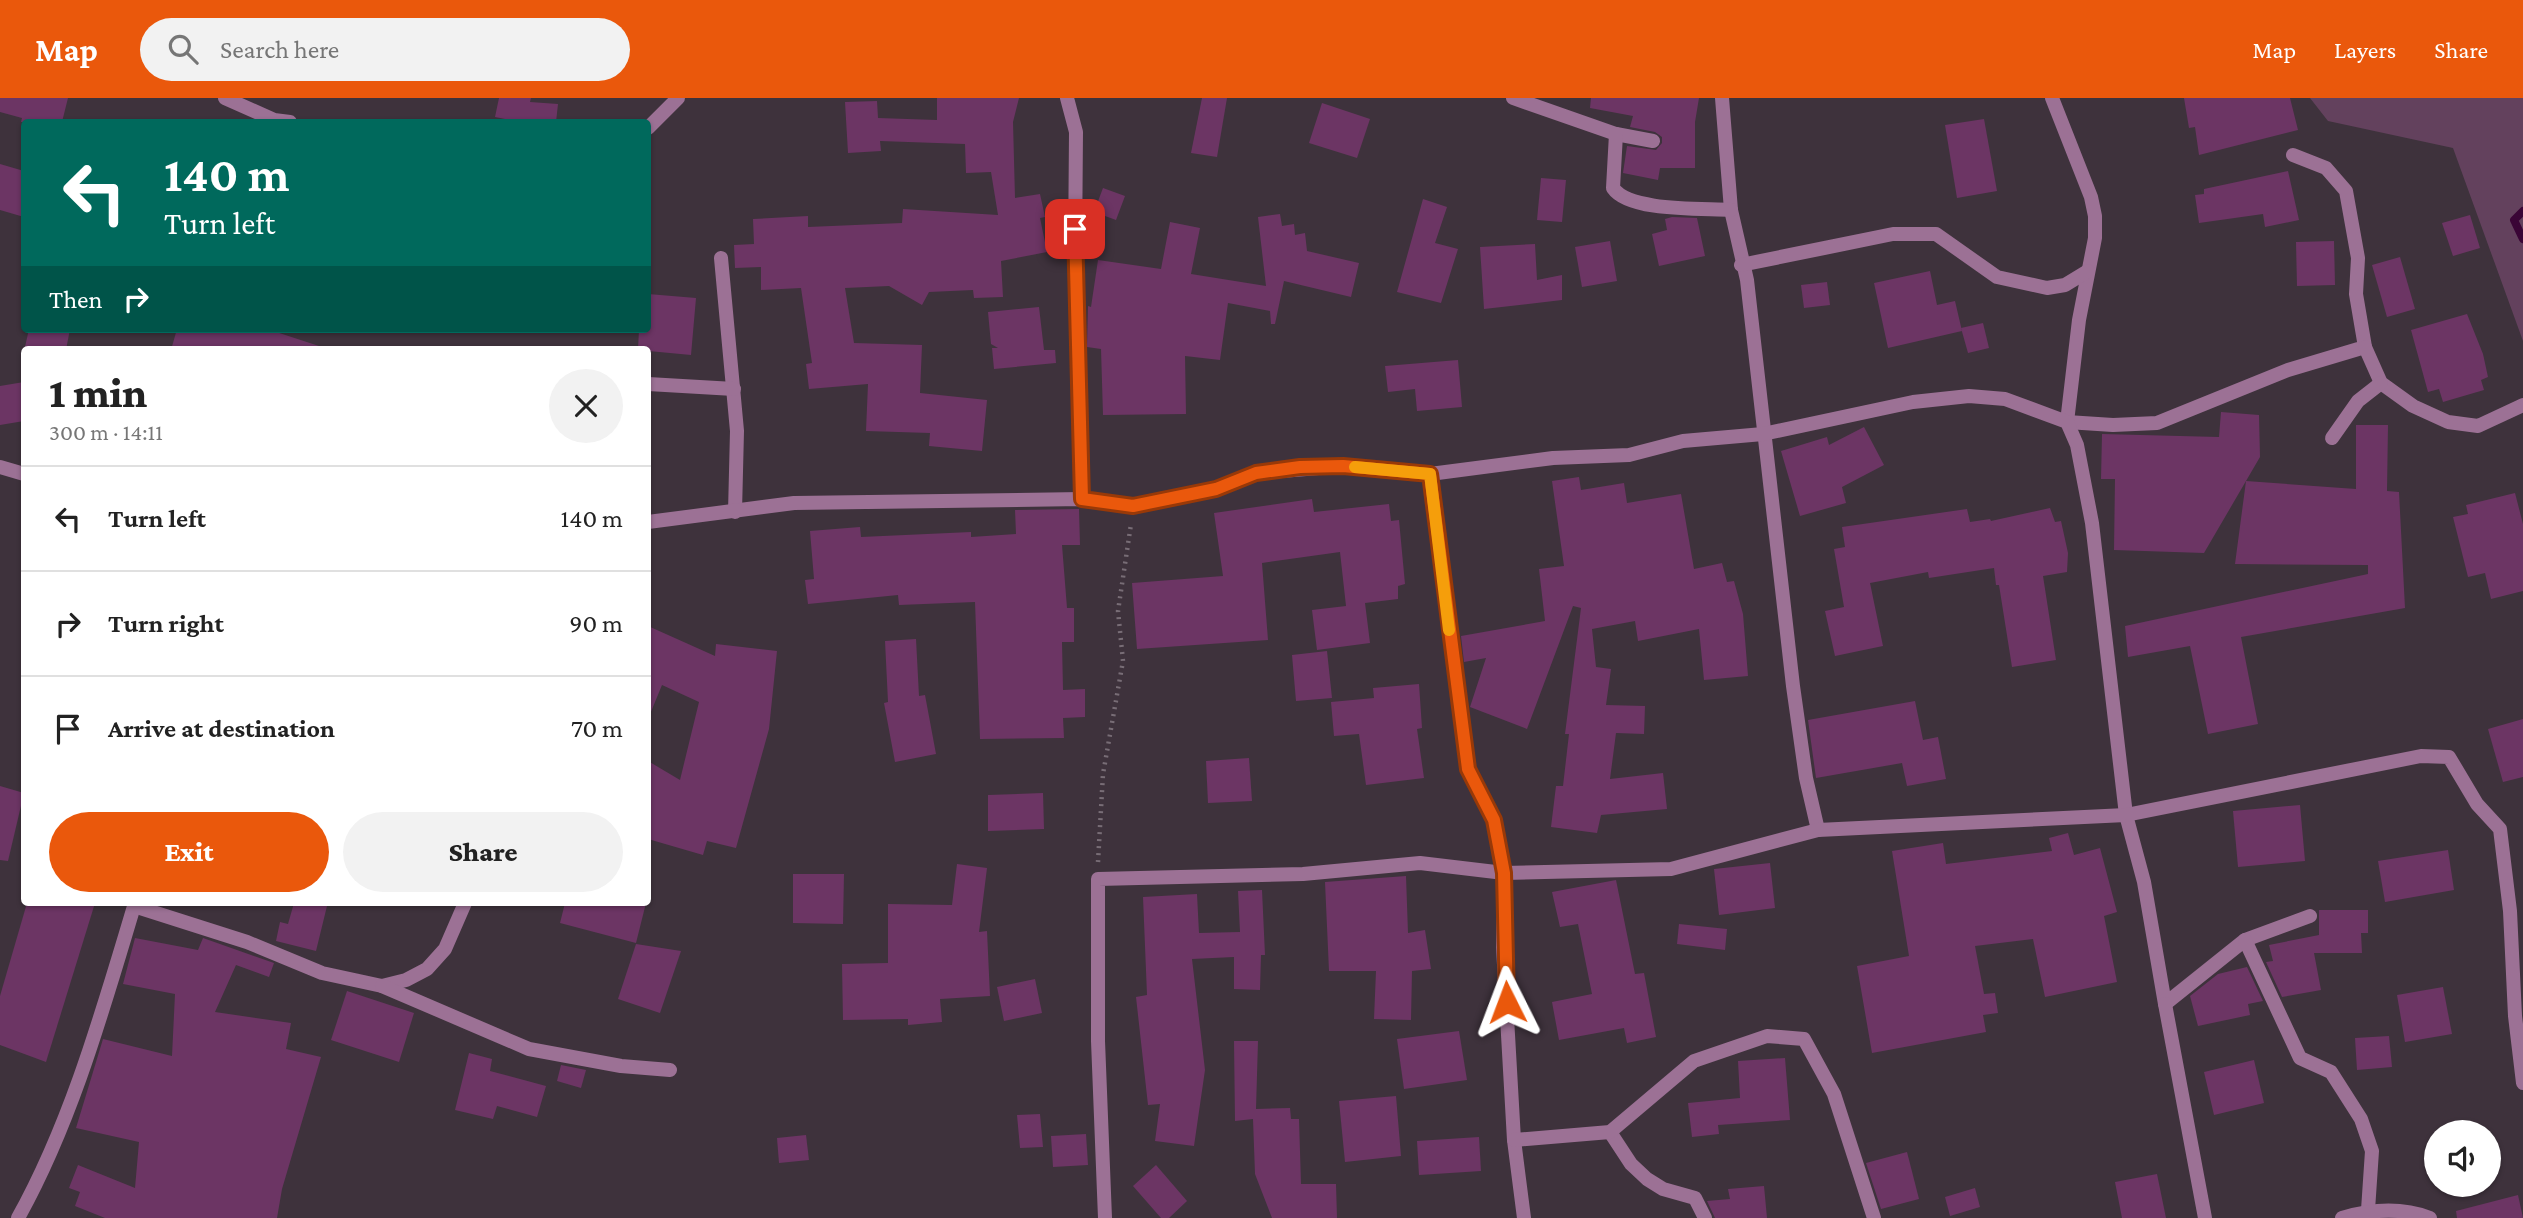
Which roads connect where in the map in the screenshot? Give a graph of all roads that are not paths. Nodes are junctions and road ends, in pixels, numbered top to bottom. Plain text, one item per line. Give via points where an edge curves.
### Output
1 (225, 98) edge
2 (678, 98) edge
3 (1067, 98) edge
4 (1513, 98) edge
5 (1722, 98) edge
6 (2052, 98) edge
7 (272, 119) edge
8 (651, 125) edge
9 (1616, 134) junction
10 (1653, 141) dead end
11 (2293, 155) dead end
12 (1731, 210) junction
13 (721, 258) dead end
14 (1741, 265) junction
15 (2088, 271) junction
16 (2365, 347) junction
17 (2382, 383) junction
18 (651, 384) edge
19 (734, 389) junction
20 (2523, 405) edge
21 (2067, 422) junction
22 (1763, 434) junction
23 (2332, 438) dead end
24 (0, 467) edge
25 (21, 473) edge
26 (1430, 474) junction
27 (1082, 499) junction
28 (735, 512) junction
29 (651, 522) edge
30 (2126, 815) junction
31 (1818, 830) junction
32 (1504, 873) junction
33 (133, 906) edge
34 (140, 906) edge
35 (464, 906) edge
36 (2310, 916) dead end
37 (2245, 940) junction
38 (382, 986) junction
39 (2165, 1004) junction
40 (670, 1070) dead end
41 (2523, 1083) edge
42 (1610, 1132) junction
43 (1514, 1140) junction
44 (2368, 1210) junction
45 (18, 1218) edge
46 (1105, 1218) edge
47 (1524, 1218) edge
48 (1705, 1218) edge
49 (1874, 1218) edge
50 (2205, 1218) edge
51 (2342, 1218) edge
52 (2430, 1218) edge

1 - 7 street
2 - 8 street
3 - 27 street via 1076,132
4 - 9 street
5 - 12 street
6 - 15 street via 2091,197 2095,238
9 - 10 street
9 - 12 street via 1613,179 1617,194 1665,207
11 - 16 street via 2326,168 2346,191 2358,258 2356,293
12 - 14 street
13 - 19 street
14 - 15 street via 1893,234 1936,234 1997,277 2046,288 2064,285
14 - 22 street via 1747,280
15 - 21 street
16 - 17 street
16 - 21 street via 2288,370 2157,423
17 - 20 street via 2413,406 2448,422 2478,426
17 - 23 street via 2358,401
18 - 19 street
19 - 28 street
21 - 22 street via 2005,399 1969,396 1913,402
21 - 30 street via 2077,445 2092,523
22 - 26 street via 1683,441 1629,455 1553,458
22 - 31 street via 1806,778
24 - 25 street
26 - 27 street via 1300,467 1256,473 1216,489 1133,506
26 - 32 street via 1468,769 1494,820
27 - 28 street via 794,503
28 - 29 street
30 - 31 street
30 - 39 street via 2144,882
30 - 41 street via 2421,756 2449,757 2477,804 2500,829
31 - 32 street via 1671,869
32 - 43 street via 1503,947
32 - 46 street via 1420,863 1303,874 1098,879
33 - 45 street via 67,1110
34 - 38 street via 322,973
35 - 38 street via 445,949 427,969
36 - 37 street
37 - 39 street
37 - 44 street via 2300,1058 2331,1072 2361,1119 2372,1151
38 - 40 street via 529,1049
39 - 50 street
42 - 43 street
42 - 48 street via 1631,1164 1663,1189 1695,1198
42 - 49 street via 1694,1061 1767,1036 1804,1040 1834,1094
43 - 47 street
44 - 51 street
44 - 52 street via 2414,1212

